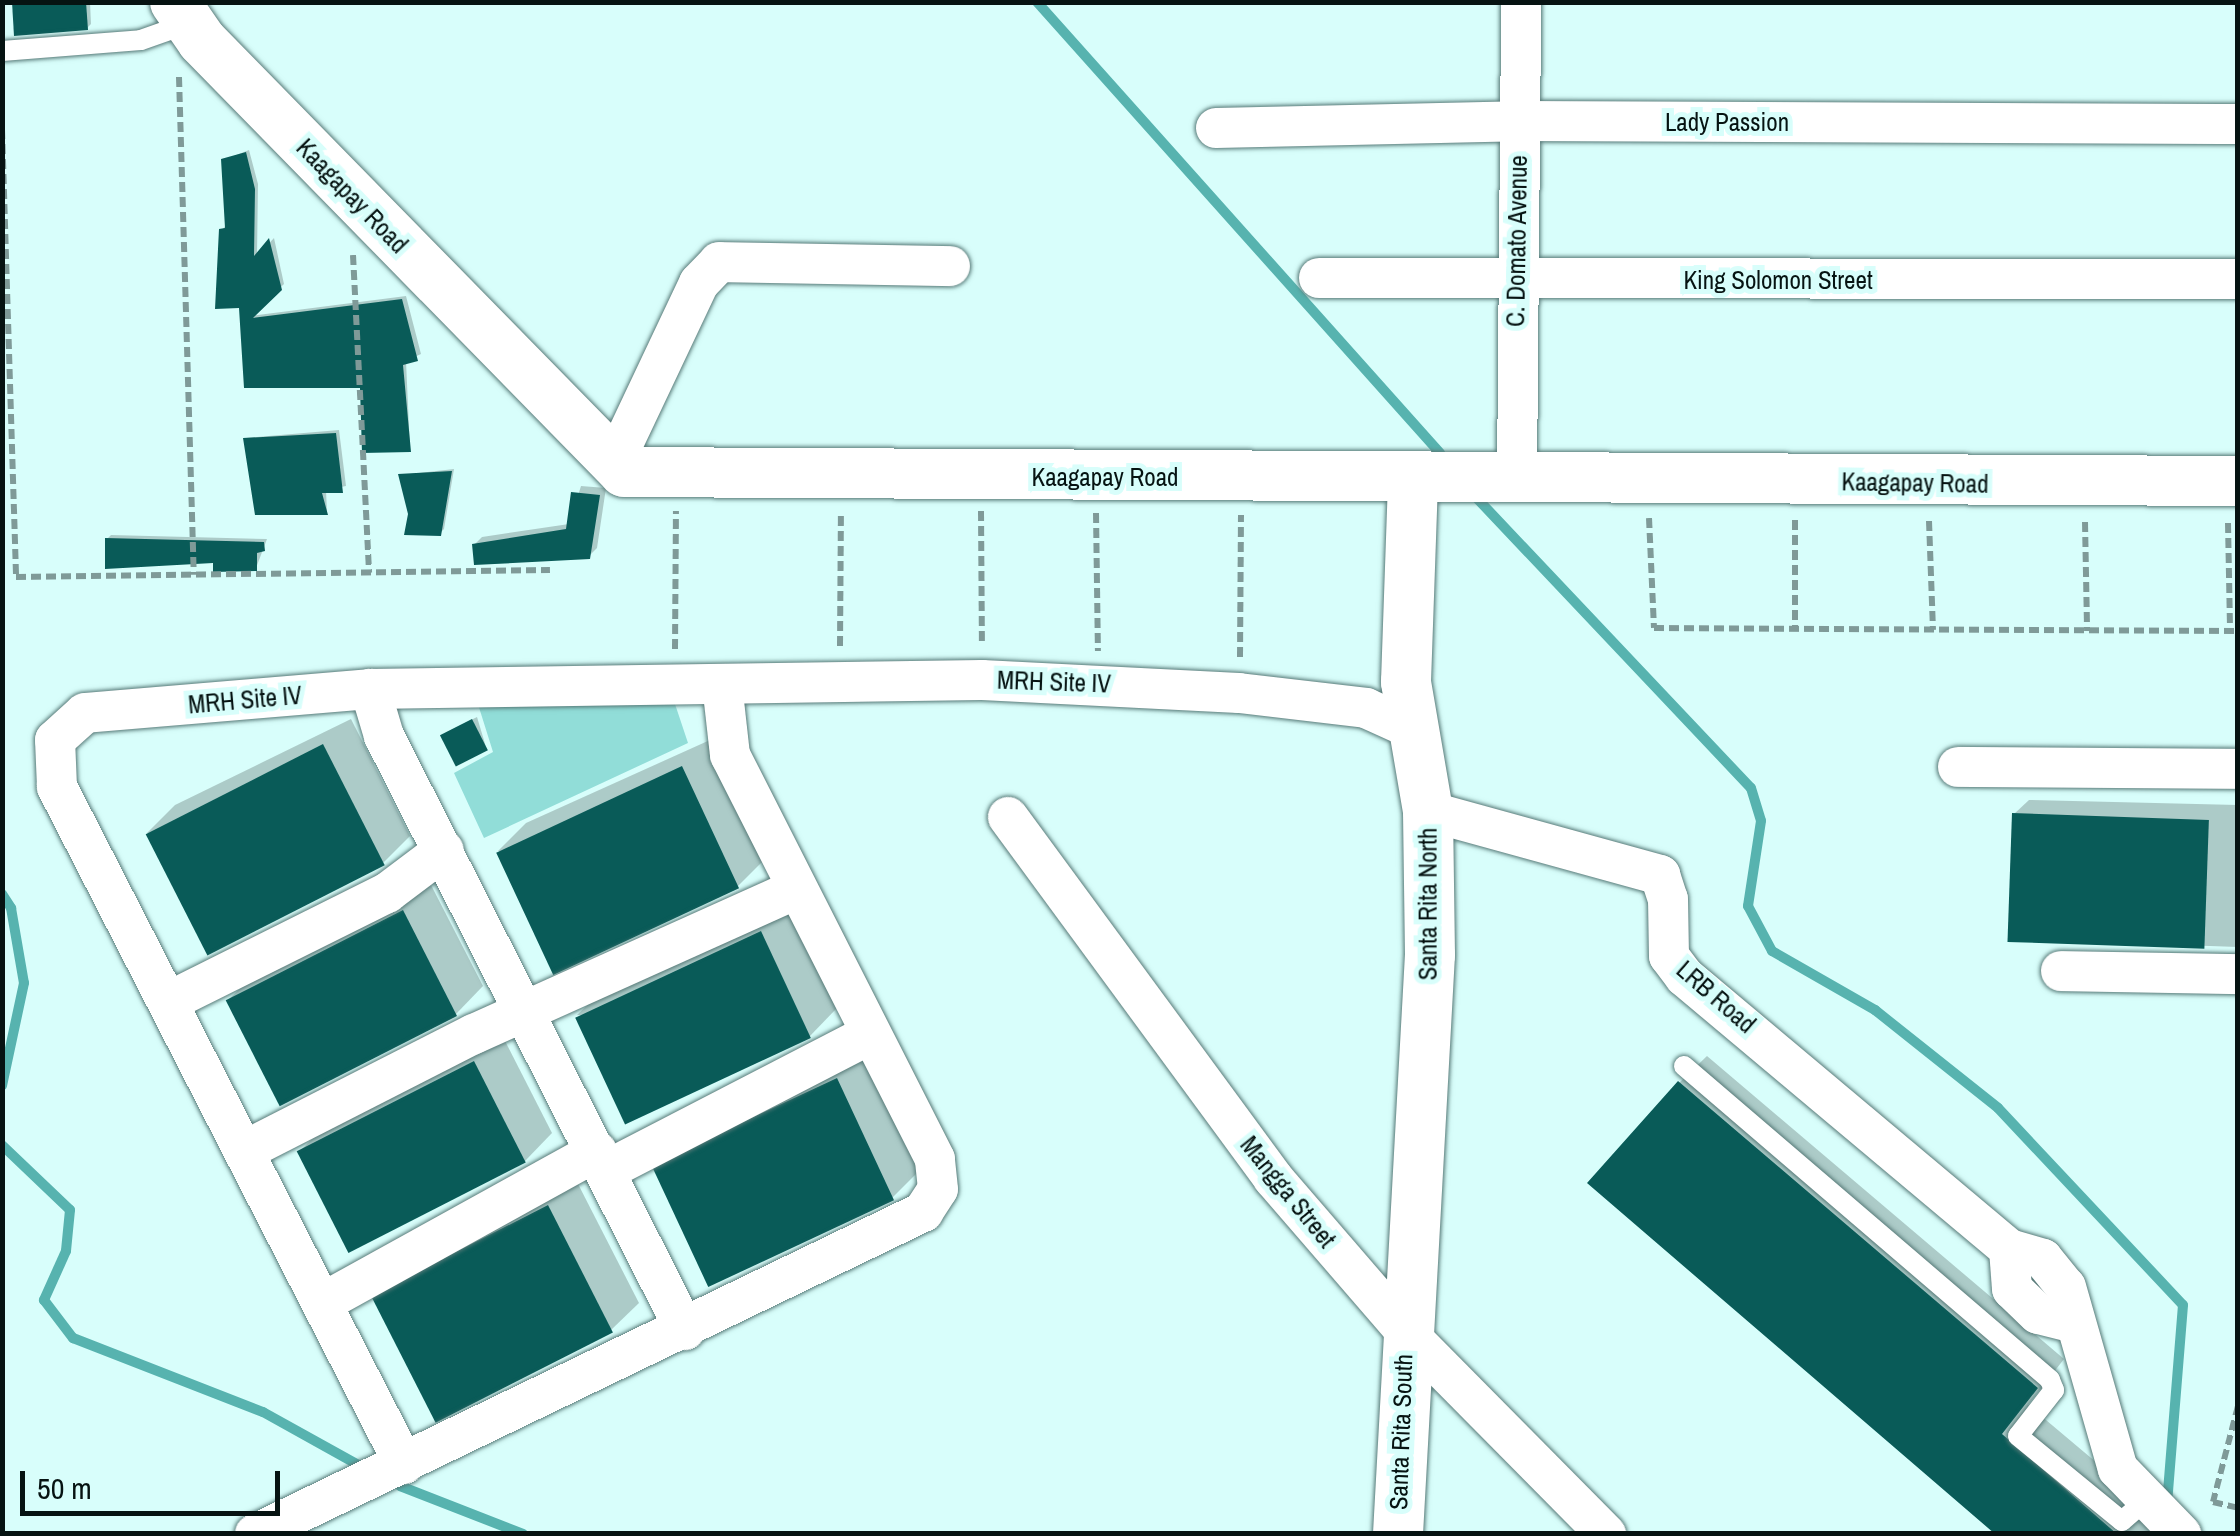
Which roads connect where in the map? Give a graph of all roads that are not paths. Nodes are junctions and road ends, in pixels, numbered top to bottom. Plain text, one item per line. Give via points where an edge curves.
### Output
1 (1520, 2) edge
2 (189, 22) edge
3 (2, 51) edge
4 (1518, 121) junction
5 (2238, 124) edge
6 (1216, 128) dead end
7 (950, 266) dead end
8 (1318, 278) dead end
9 (1515, 280) junction
10 (2238, 280) edge
11 (613, 465) junction
12 (1413, 479) junction
13 (1517, 479) junction
14 (2232, 482) edge
15 (722, 684) junction
16 (370, 689) junction
17 (1412, 729) junction
18 (1958, 767) dead end
19 (2238, 769) edge
20 (1428, 811) junction
21 (1008, 817) dead end
22 (444, 850) junction
23 (796, 889) junction
24 (2061, 971) dead end
25 (2238, 974) edge
26 (168, 1002) junction
27 (524, 1013) junction
28 (870, 1035) junction
29 (1684, 1066) dead end
30 (244, 1151) junction
31 (601, 1161) junction
32 (322, 1302) junction
33 (685, 1330) junction
34 (1405, 1331) junction
35 (404, 1464) junction
36 (2165, 1519) edge
37 (255, 1534) edge
38 (1398, 1534) edge
39 (1606, 1534) edge

1 - 4 street, C. Domato Avenue
2 - 3 lane via 141,40
2 - 11 street, Kaagapay Road
4 - 5 street, Lady Passion
4 - 6 street, Lady Passion
4 - 9 street, C. Domato Avenue
7 - 11 street via 719,262 699,283
8 - 9 street, King Solomon Street
9 - 10 street, King Solomon Street
9 - 13 street, C. Domato Avenue
11 - 12 street, Kaagapay Road via 636,474
12 - 13 street, Kaagapay Road
12 - 17 street, Santa Rita North via 1406,682
13 - 14 street, Kaagapay Road
15 - 16 street, MRH Site IV
15 - 17 street, MRH Site IV via 1098,682 1366,708
15 - 23 street via 730,755
16 - 22 street via 384,736
16 - 26 street, MRH Site IV via 85,713 55,740 57,787
17 - 20 street, Santa Rita North
18 - 19 street
20 - 34 street, Santa Rita North via 1430,955
20 - 36 street, LRB Road via 1660,875 1668,898 1670,956 1684,977 2009,1248 2006,1270 2024,1304 2071,1322 2089,1356 2118,1469
21 - 34 street, Mangga Street via 1273,1178
22 - 26 street via 387,893
22 - 27 street
23 - 27 street
23 - 28 street
24 - 25 street
26 - 30 street, MRH Site IV
27 - 30 street
27 - 31 street
28 - 31 street
28 - 33 street via 934,1159 938,1189 923,1212
29 - 36 lane via 2050,1380 2054,1390 2018,1436 2122,1521
30 - 32 street, MRH Site IV
31 - 32 street
31 - 33 street
32 - 35 street, MRH Site IV
33 - 35 street
34 - 38 street, Santa Rita South
34 - 39 street, Mangga Street
35 - 37 street

